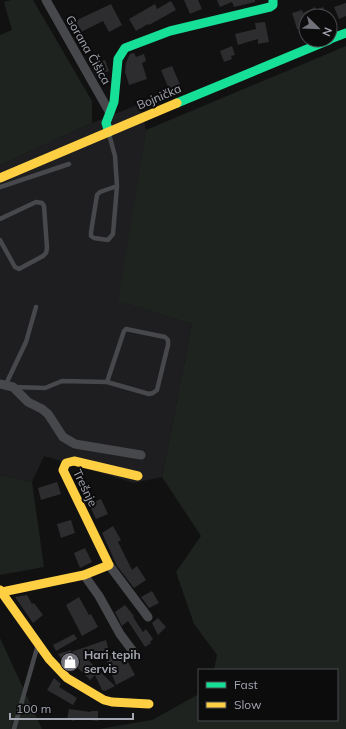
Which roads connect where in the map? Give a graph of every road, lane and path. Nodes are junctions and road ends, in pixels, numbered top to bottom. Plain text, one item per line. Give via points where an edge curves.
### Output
1 (46, 0) edge
2 (273, 0) edge
3 (309, 48) edge
4 (110, 113) junction
5 (109, 132) junction
6 (69, 164) dead end
7 (0, 178) edge
8 (117, 186) junction
9 (0, 187) edge
10 (0, 219) edge
11 (0, 240) edge
12 (36, 307) dead end
13 (107, 382) junction
14 (6, 385) edge
15 (141, 455) dead end
16 (138, 476) dead end
17 (109, 565) junction
18 (84, 575) junction
19 (1, 591) edge
20 (148, 617) dead end
21 (38, 644) junction
22 (135, 654) dead end
23 (149, 704) dead end
24 (14, 729) edge

1 - 4 street, Gorana Čišica
2 - 4 street, Gorana Čišica via 270,7 170,31 125,48 118,59 116,91
3 - 5 street, Bojnička
4 - 5 street, Gorana Čišica via 106,123
5 - 7 street, Bojnička
5 - 8 lane via 115,156
6 - 9 lane
8 - 8 lane via 113,234 108,240 94,238 91,232 97,195
10 - 11 lane via 36,202 42,203 47,248 43,256 17,269
12 - 14 lane via 26,342
13 - 13 lane via 153,393 157,390 168,340 165,337 126,329
13 - 14 lane via 62,381 44,388
14 - 15 street via 48,414 67,441
16 - 17 street, Trešnje via 74,461 69,461 63,466
17 - 18 street
17 - 20 street
18 - 19 street
18 - 22 street
19 - 21 street
21 - 23 street via 67,678 95,696 112,702
21 - 24 lane

